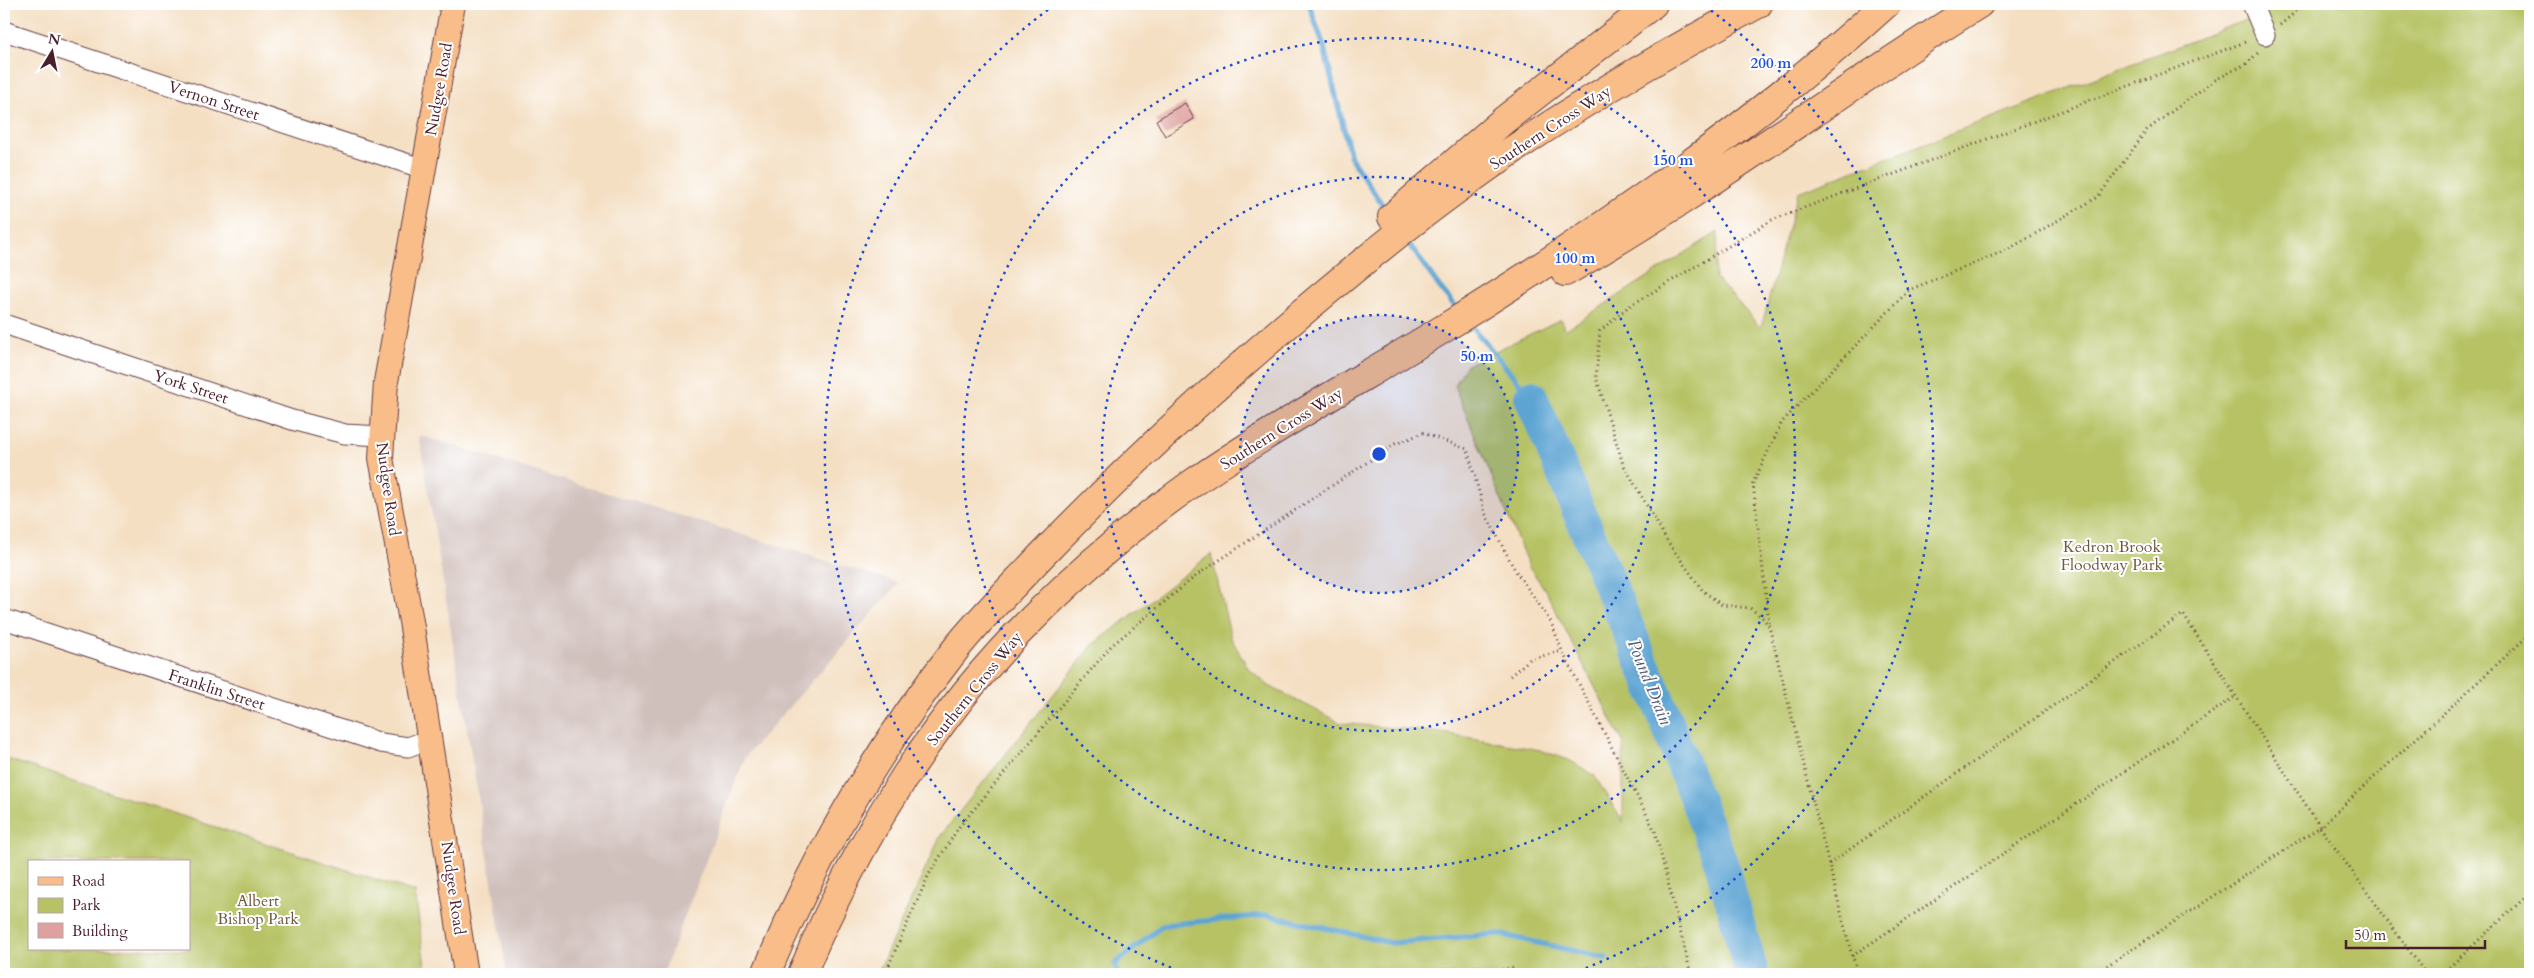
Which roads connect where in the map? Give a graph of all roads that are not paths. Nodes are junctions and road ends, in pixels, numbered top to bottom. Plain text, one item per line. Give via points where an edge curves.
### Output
1 (453, 4) edge
2 (1653, 4) edge
3 (1758, 4) edge
4 (1886, 4) edge
5 (1979, 4) edge
6 (2252, 4) edge
7 (4, 31) edge
8 (2265, 35) road end
9 (424, 169) junction
10 (1417, 208) junction
11 (1514, 292) junction
12 (4, 324) edge
13 (380, 436) junction
14 (4, 619) edge
15 (430, 739) junction
16 (466, 974) edge
17 (766, 974) edge
18 (802, 974) edge

1 - 9 main road, Nudgee Road
2 - 10 highway via 1504,120
3 - 10 highway, Southern Cross Way via 1623,80
4 - 11 highway via 1718,143
5 - 11 highway via 1888,61 1670,210
6 - 8 street
7 - 9 street, Vernon Street
9 - 13 main road, Nudgee Road via 386,382
10 - 17 highway via 1367,249 1348,274 1210,392 1107,488 957,648 860,785 789,918
11 - 18 highway, Southern Cross Way via 1484,303 1228,459 1108,548 1035,615 994,659 925,748 879,819 845,881
12 - 13 street, York Street via 292,420 345,434
13 - 15 main road, Nudgee Road via 381,458
14 - 15 street, Franklin Street via 381,743 408,747
15 - 16 main road, Nudgee Road

